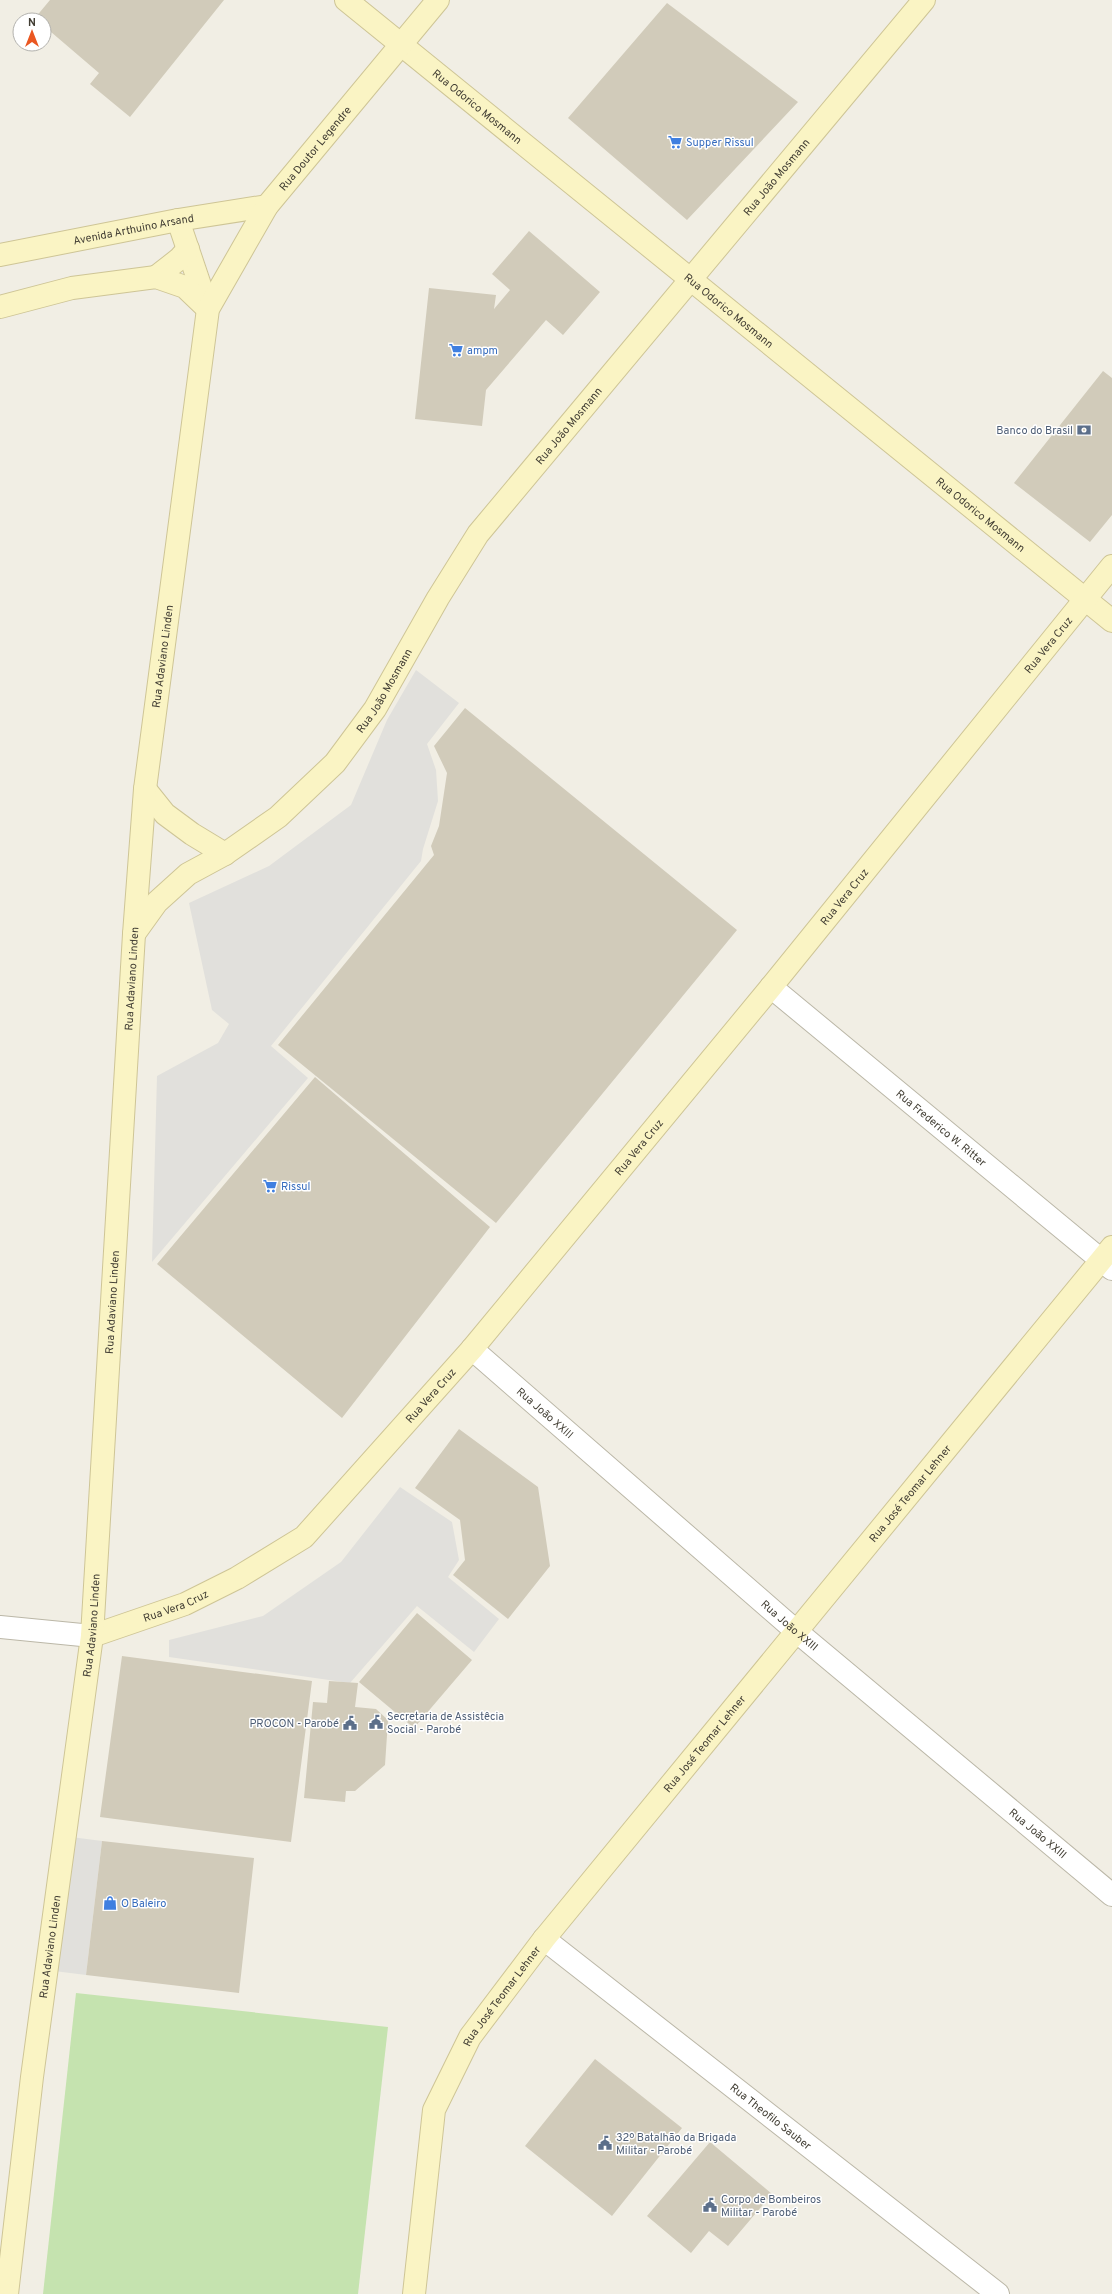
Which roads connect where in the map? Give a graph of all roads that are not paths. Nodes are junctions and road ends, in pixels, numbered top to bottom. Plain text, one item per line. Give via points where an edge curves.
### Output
1 (346, 0) edge
2 (438, 0) edge
3 (924, 0) edge
4 (401, 46) junction
5 (267, 206) junction
6 (178, 220) junction
7 (188, 249) junction
8 (0, 255) edge
9 (156, 277) junction
10 (692, 279) junction
11 (0, 308) edge
12 (208, 308) junction
13 (1112, 566) edge
14 (1085, 599) junction
15 (1112, 621) edge
16 (145, 789) junction
17 (225, 854) junction
18 (134, 934) junction
19 (771, 987) junction
20 (1108, 1259) edge
21 (472, 1350) junction
22 (0, 1627) edge
23 (796, 1632) junction
24 (92, 1636) junction
25 (1112, 1895) edge
26 (544, 1939) junction
27 (7, 2294) edge
28 (414, 2294) edge
29 (998, 2294) edge

1 - 4 main road, Rua Odorico Mosmann
2 - 4 main road, Rua Doutor Legendre
3 - 10 main road, Rua João Mosmann
4 - 5 main road, Rua Doutor Legendre
4 - 10 main road, Rua Odorico Mosmann
5 - 6 main road, Avenida Arthuino Arsand
5 - 12 main road, Rua Doutor Legendre
6 - 7 main road
6 - 8 main road, Avenida Arthuino Arsand
7 - 9 main road
7 - 12 main road
9 - 11 main road via 72,288
9 - 12 main road via 185,287
10 - 14 main road, Rua Odorico Mosmann
10 - 17 main road, Rua João Mosmann via 478,534 438,598 375,709 335,763 278,817
12 - 16 main road, Rua Adaviano Linden
13 - 14 main road, Rua Vera Cruz
14 - 15 main road, Rua Odorico Mosmann
14 - 19 main road, Rua Vera Cruz
16 - 17 main road via 165,814
16 - 18 main road, Rua Adaviano Linden
17 - 18 main road, Rua João Mosmann via 188,874 157,902
18 - 24 main road, Rua Adaviano Linden
19 - 20 street, Rua Frederico W. Ritter
19 - 21 main road, Rua Vera Cruz
20 - 23 main road, Rua José Teomar Lehner
21 - 23 street, Rua João XXIII
21 - 24 main road, Rua Vera Cruz via 304,1537 237,1578 185,1604
22 - 24 street
23 - 25 street, Rua João XXIII
23 - 26 main road, Rua José Teomar Lehner
24 - 27 main road, Rua Adaviano Linden via 33,2069
26 - 28 main road, Rua José Teomar Lehner via 470,2037 434,2110
26 - 29 street, Rua Theofilo Sauber

